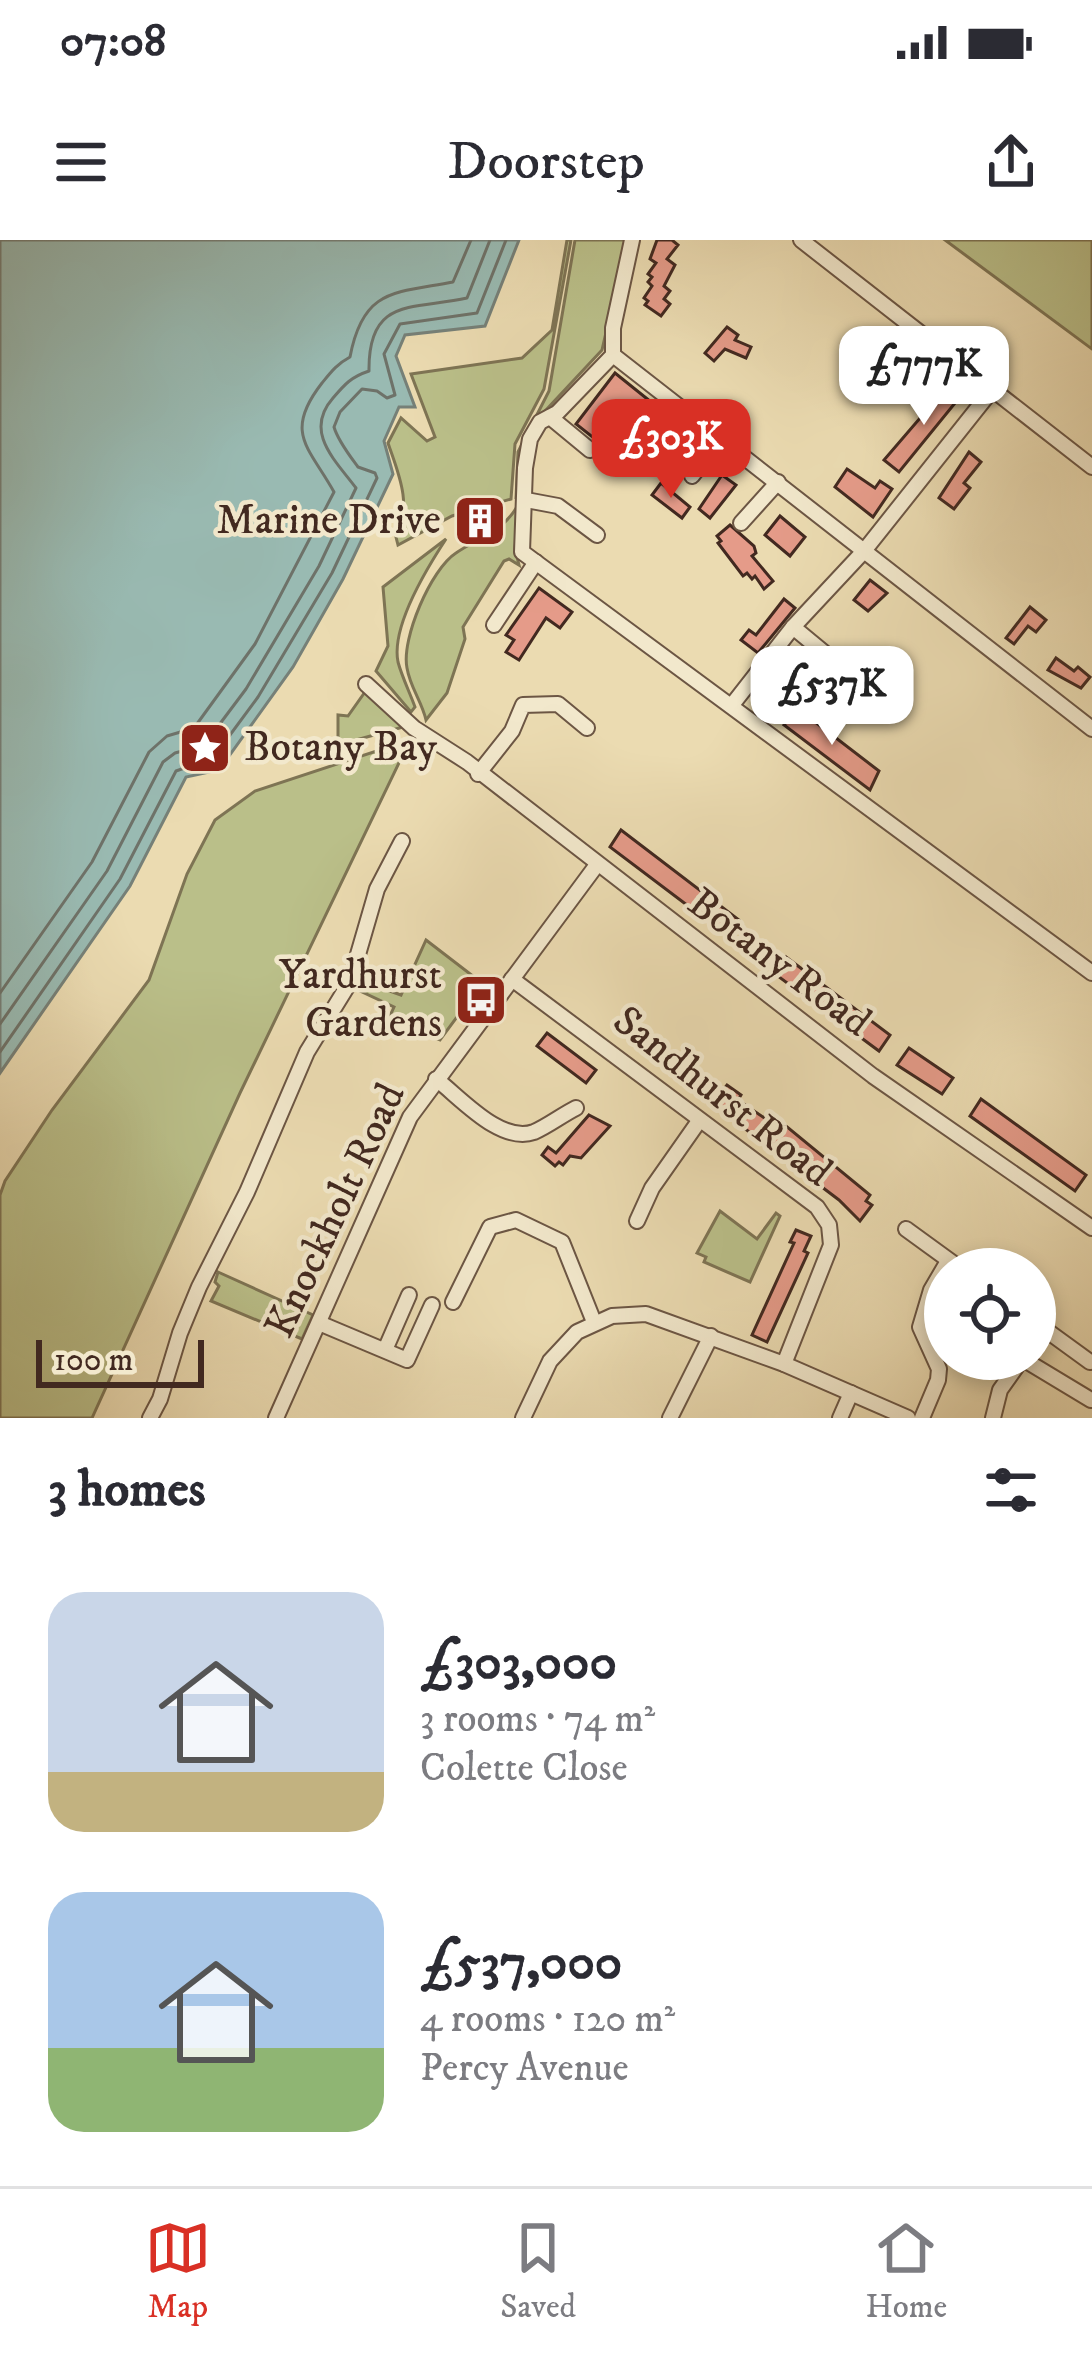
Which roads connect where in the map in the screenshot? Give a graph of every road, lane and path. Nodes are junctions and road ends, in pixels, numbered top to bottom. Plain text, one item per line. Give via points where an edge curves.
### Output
1 (632, 240) edge
2 (801, 240) edge
3 (613, 355) junction
4 (992, 389) junction
5 (550, 417) junction
6 (721, 439) junction
7 (590, 449) dead end
8 (1092, 467) edge
9 (690, 478) dead end
10 (778, 482) junction
11 (526, 500) junction
12 (741, 523) dead end
13 (596, 536) dead end
14 (864, 550) junction
15 (536, 562) junction
16 (494, 625) dead end
17 (793, 627) junction
18 (366, 684) dead end
19 (847, 694) dead end
20 (732, 705) junction
21 (587, 728) dead end
22 (1092, 729) edge
23 (478, 775) junction
24 (402, 841) dead end
25 (396, 856) junction
26 (412, 865) dead end
27 (596, 866) junction
28 (1092, 973) edge
29 (512, 979) junction
30 (436, 1079) junction
31 (576, 1108) dead end
32 (699, 1121) junction
33 (637, 1221) dead end
34 (906, 1228) dead end
35 (1092, 1228) edge
36 (932, 1248) edge
37 (199, 1287) junction
38 (215, 1293) dead end
39 (409, 1294) dead end
40 (461, 1300) dead end
41 (431, 1305) dead end
42 (594, 1322) junction
43 (320, 1323) junction
44 (711, 1336) junction
45 (1056, 1340) edge
46 (385, 1350) junction
47 (1090, 1362) edge
48 (784, 1364) junction
49 (938, 1380) edge
50 (1007, 1380) edge
51 (1056, 1380) edge
52 (851, 1393) junction
53 (1090, 1400) edge
54 (150, 1418) edge
55 (277, 1418) edge
56 (523, 1418) edge
57 (670, 1418) edge
58 (840, 1418) edge
59 (908, 1418) edge
60 (922, 1418) edge
61 (993, 1418) edge

1 - 3 street
2 - 4 street
3 - 5 street
3 - 6 street
4 - 8 street
4 - 14 street
5 - 7 street
5 - 11 street via 530,439
6 - 9 street
6 - 10 street
10 - 12 street
10 - 14 street
11 - 13 street via 558,506
11 - 15 street via 522,552
14 - 17 street
14 - 22 street
15 - 16 street
15 - 20 street
17 - 19 street via 851,675
17 - 20 street
18 - 23 street, Botany Road
20 - 28 street
21 - 23 street via 558,704 523,705
23 - 27 street, Botany Road
24 - 25 street
25 - 26 street
25 - 37 street
27 - 29 street, Knockholt Road
27 - 35 street, Botany Road via 873,1076
29 - 30 street, Knockholt Road
29 - 32 street, Sandhurst Road
30 - 31 street via 518,1133
30 - 43 street, Knockholt Road via 410,1117
32 - 33 street
32 - 48 street, Sandhurst Road via 817,1207 829,1225 828,1260
34 - 36 street
37 - 38 street
37 - 54 street
39 - 46 street
40 - 42 street via 490,1227 516,1220 562,1242
41 - 46 street via 406,1360
42 - 44 street via 646,1314
42 - 56 street via 550,1361
43 - 46 street
43 - 55 street, Knockholt Road
44 - 48 street
44 - 57 street
45 - 47 street
48 - 52 street
49 - 60 street
50 - 61 street
51 - 53 street
52 - 58 street
52 - 59 street

